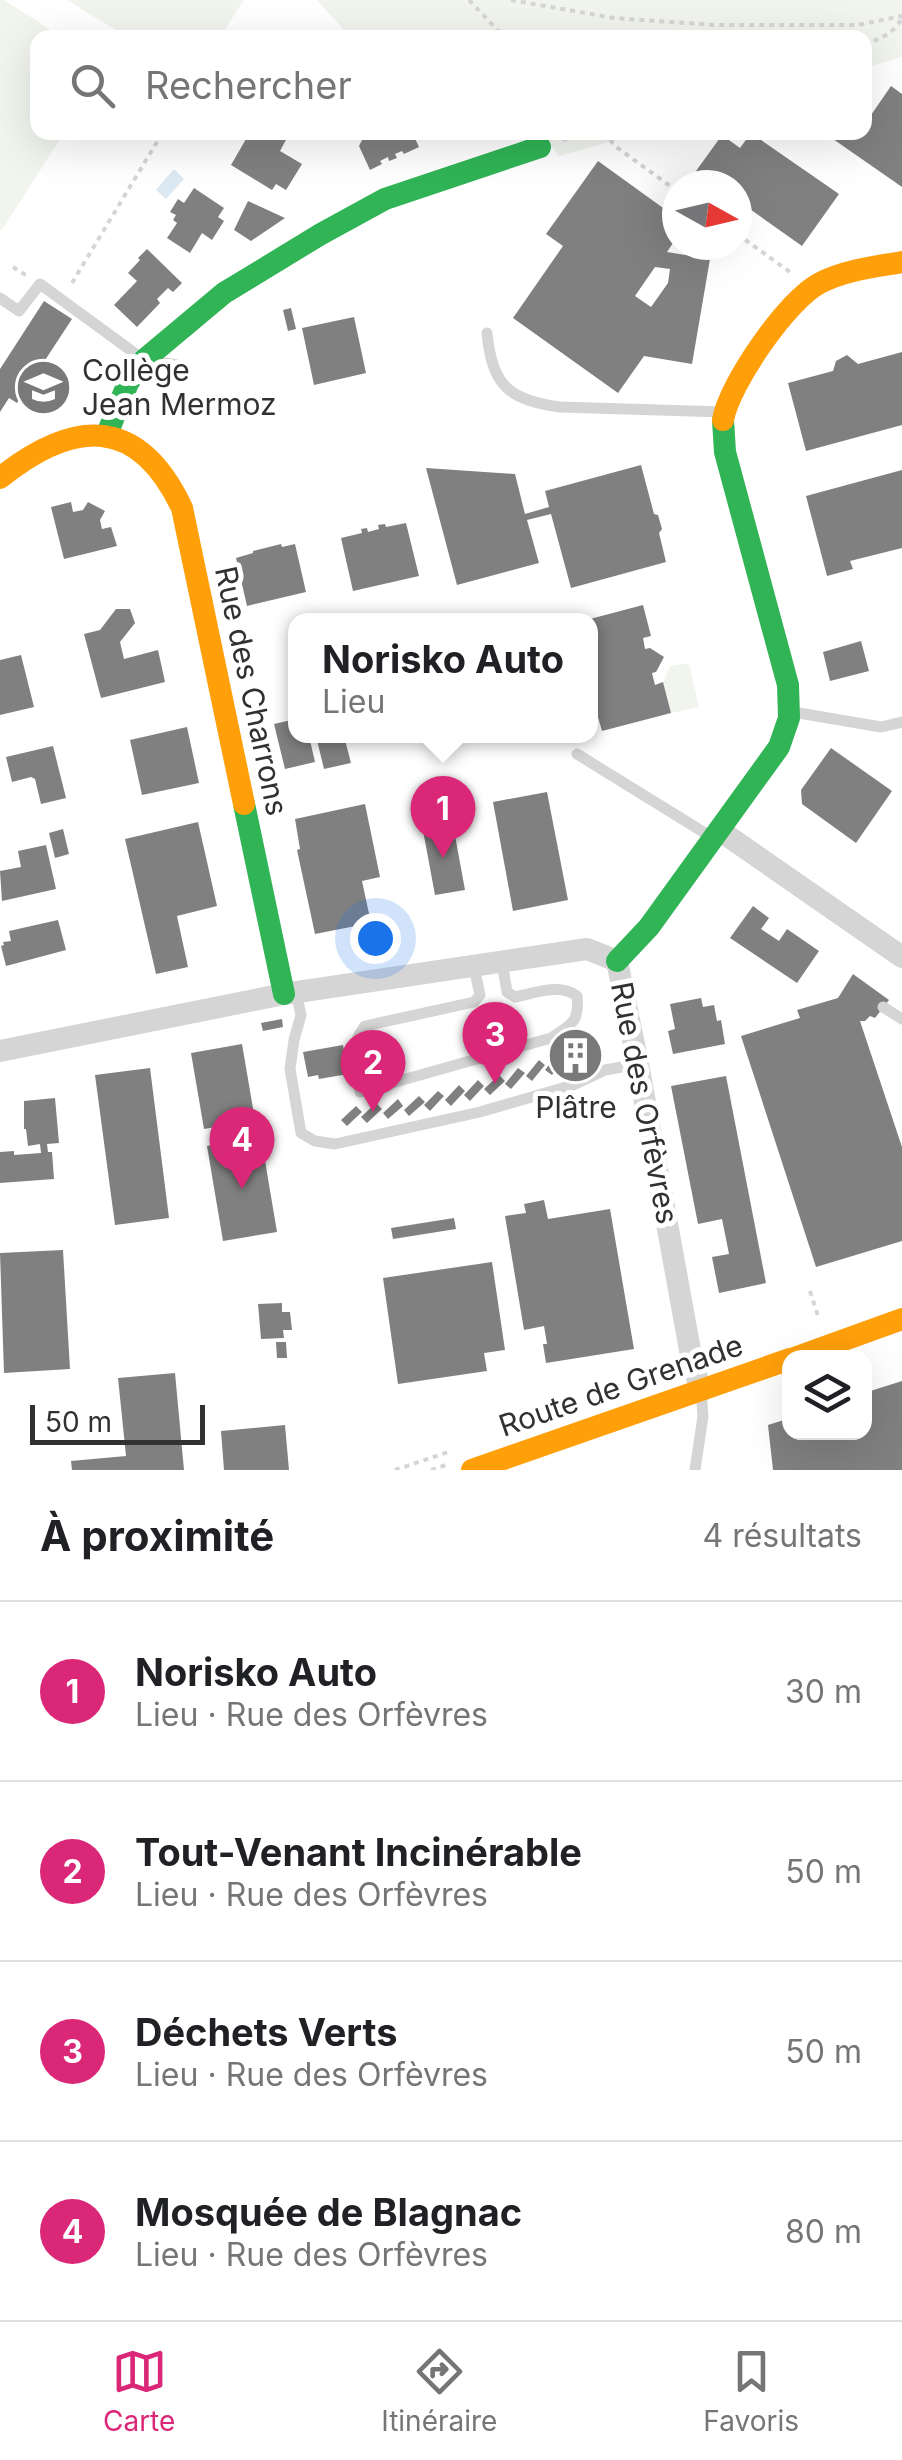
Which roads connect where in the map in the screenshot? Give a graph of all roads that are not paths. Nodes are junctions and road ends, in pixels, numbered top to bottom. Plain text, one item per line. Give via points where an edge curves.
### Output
1 (540, 147) dead end
2 (902, 262) edge
3 (0, 298) edge
4 (487, 333) dead end
5 (144, 360) junction
6 (184, 366) dead end
7 (128, 383) junction
8 (724, 412) junction
9 (108, 434) junction
10 (0, 478) edge
11 (789, 712) junction
12 (902, 722) edge
13 (577, 754) dead end
14 (716, 834) junction
15 (902, 957) edge
16 (617, 961) junction
17 (502, 962) junction
18 (474, 966) junction
19 (290, 993) junction
20 (884, 1007) dead end
21 (902, 1019) edge
22 (0, 1051) edge
23 (638, 1064) junction
24 (902, 1319) edge
25 (815, 1350) edge
26 (782, 1362) edge
27 (701, 1391) junction
28 (472, 1470) edge
29 (695, 1470) edge

1 - 5 street via 385,199 224,293
2 - 8 street via 840,275 807,290 736,383
3 - 5 lane via 19,311 40,284
4 - 8 lane via 501,384 536,404
5 - 7 street
6 - 7 lane via 166,362
7 - 9 street
8 - 11 street via 724,452 788,686
9 - 10 street via 46,446
9 - 19 street, Rue des Charrons via 153,460 182,508
11 - 12 lane via 881,727
11 - 14 street via 779,747
13 - 14 lane
14 - 15 street
14 - 16 street via 650,927
16 - 17 street, Rue des Orfèvres via 587,949
16 - 23 street, Rue des Orfèvres
17 - 18 street, Rue des Orfèvres
17 - 18 lane via 507,992 515,997 560,989 578,996 574,1023 551,1038 360,1092 354,1053 364,1026 474,1002 480,995
18 - 19 street, Rue des Orfèvres
19 - 22 street, Rue des Orfèvres
19 - 23 lane via 301,1015 290,1068 301,1133 315,1141 334,1144 480,1112
20 - 21 lane
23 - 27 street, Rue des Orfèvres
24 - 25 street, Route de Grenade
26 - 27 street, Route de Grenade
27 - 28 street, Route de Grenade
27 - 29 lane

